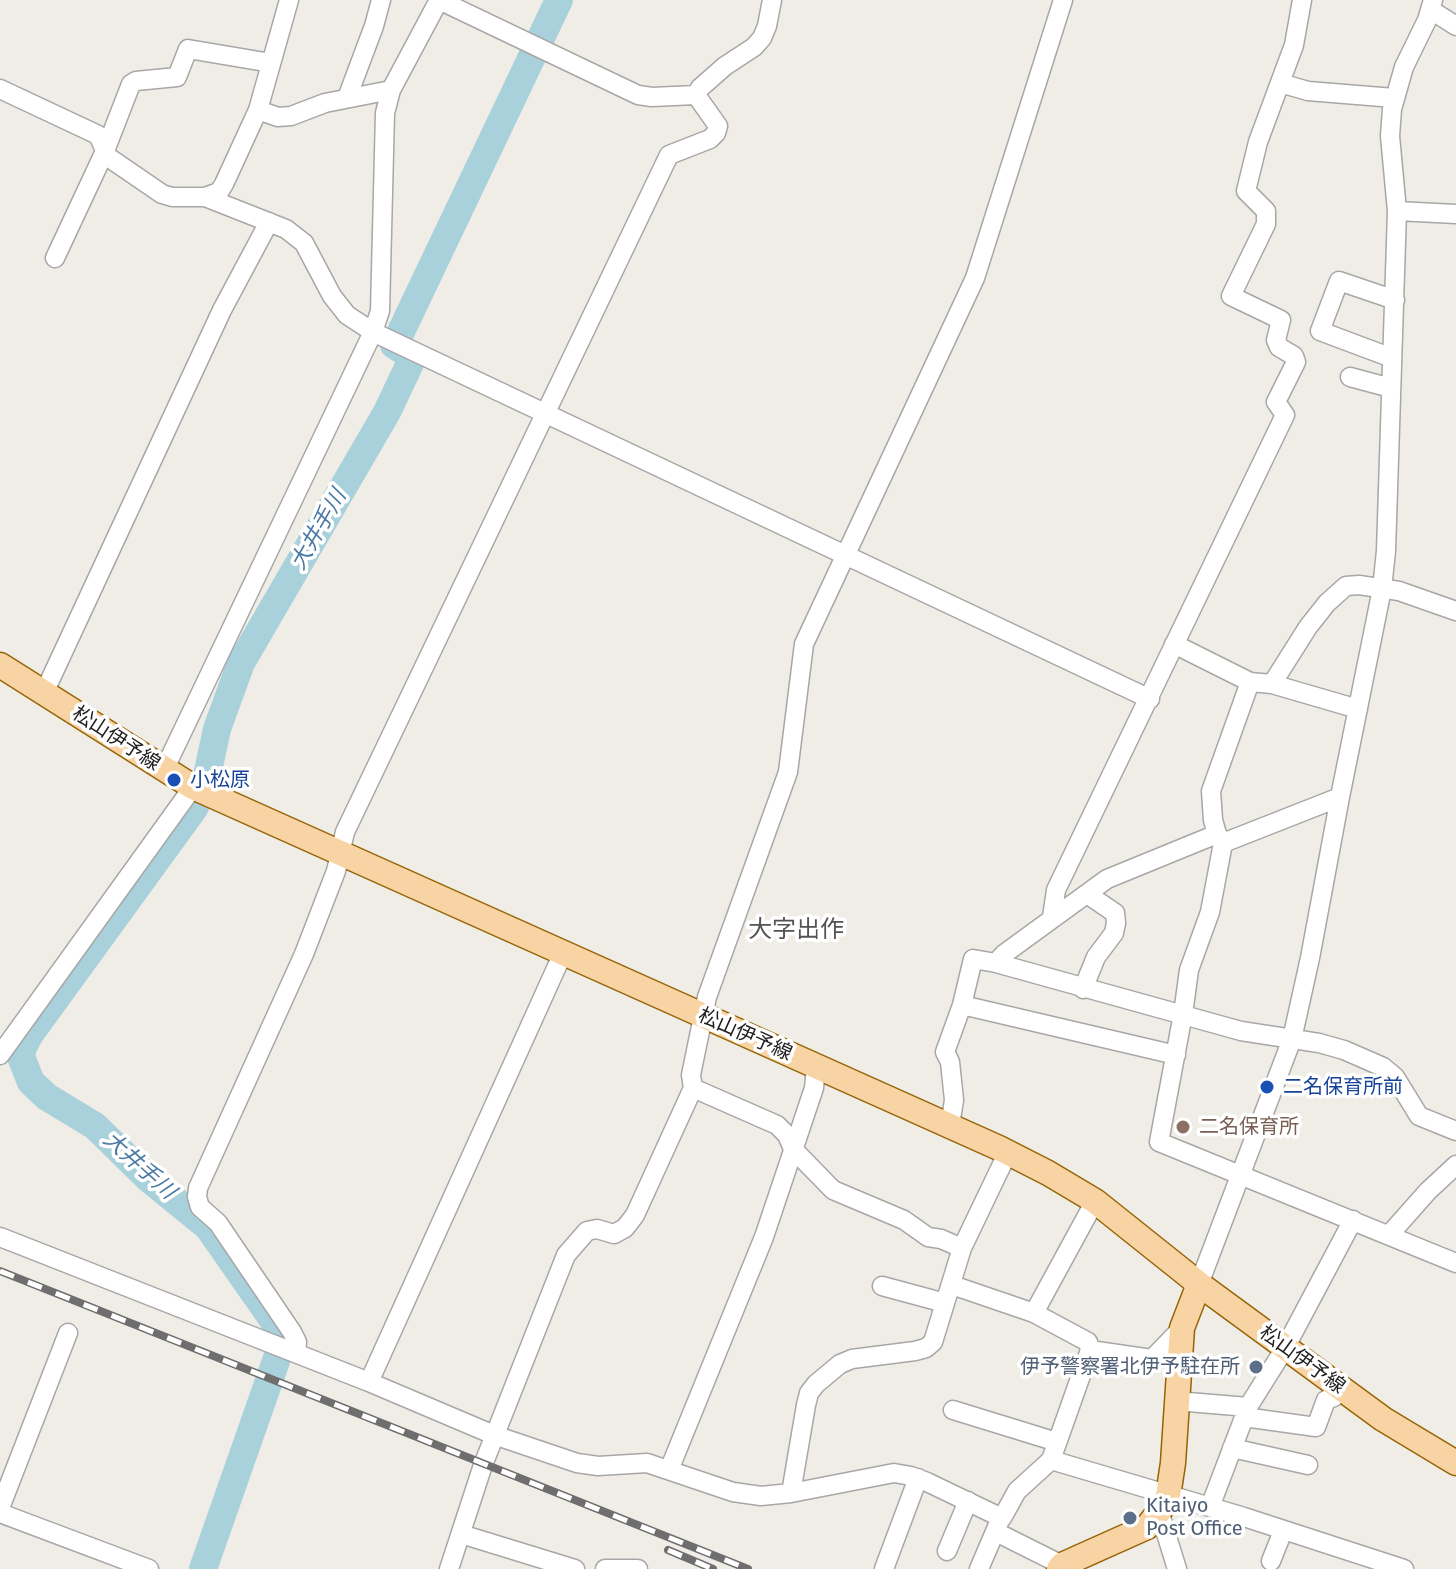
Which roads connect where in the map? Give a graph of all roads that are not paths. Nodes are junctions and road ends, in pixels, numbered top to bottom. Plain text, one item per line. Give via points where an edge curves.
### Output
1 (289, 0) edge
2 (381, 0) edge
3 (439, 0) edge
4 (772, 0) edge
5 (1063, 0) edge
6 (1302, 0) edge
7 (1431, 3) edge
8 (1456, 26) edge
9 (271, 63) junction
10 (1280, 83) junction
11 (0, 89) edge
12 (391, 90) junction
13 (696, 95) junction
14 (347, 98) junction
15 (1394, 98) junction
16 (258, 110) junction
17 (105, 151) junction
18 (205, 197) junction
19 (1397, 211) junction
20 (1456, 214) edge
21 (269, 222) junction
22 (55, 258) dead end
23 (1395, 300) junction
24 (373, 332) junction
25 (1392, 358) junction
26 (1350, 377) dead end
27 (1391, 388) junction
28 (545, 415) junction
29 (844, 555) junction
30 (1382, 589) junction
31 (1456, 611) edge
32 (1174, 644) junction
33 (0, 665) edge
34 (1250, 682) junction
35 (1272, 684) junction
36 (44, 693) junction
37 (1150, 699) junction
38 (1358, 709) junction
39 (164, 770) junction
40 (193, 787) junction
41 (1340, 797) junction
42 (1220, 838) junction
43 (340, 855) junction
44 (1087, 894) junction
45 (1052, 917) junction
46 (563, 953) junction
47 (996, 963) junction
48 (1083, 989) junction
49 (962, 1005) junction
50 (1183, 1014) junction
51 (704, 1017) junction
52 (1292, 1039) junction
53 (0, 1055) edge
54 (1176, 1055) junction
55 (816, 1067) junction
56 (693, 1088) junction
57 (950, 1126) junction
58 (1456, 1131) edge
59 (793, 1149) junction
60 (1008, 1152) junction
61 (1456, 1165) edge
62 (1242, 1175) junction
63 (1095, 1201) junction
64 (1353, 1220) junction
65 (1389, 1235) junction
66 (0, 1237) edge
67 (962, 1248) junction
68 (1456, 1263) edge
69 (1199, 1284) junction
70 (882, 1286) dead end
71 (948, 1294) junction
72 (1034, 1313) junction
73 (1182, 1328) junction
74 (68, 1333) dead end
75 (1285, 1348) junction
76 (286, 1349) junction
77 (1090, 1350) junction
78 (369, 1382) junction
79 (1339, 1387) junction
80 (987, 1400) dead end
81 (1176, 1401) junction
82 (953, 1410) dead end
83 (1246, 1412) junction
84 (982, 1419) junction
85 (494, 1435) junction
86 (1232, 1448) junction
87 (1054, 1451) junction
88 (1456, 1463) edge
89 (1308, 1465) dead end
90 (669, 1470) junction
91 (918, 1478) junction
92 (791, 1493) junction
93 (968, 1501) junction
94 (1164, 1505) junction
95 (1210, 1507) junction
96 (0, 1510) edge
97 (999, 1525) junction
98 (1283, 1531) junction
99 (461, 1534) junction
100 (947, 1551) dead end
101 (1271, 1561) dead end
102 (1061, 1567) edge
103 (149, 1569) edge
104 (449, 1569) edge
105 (575, 1569) edge
106 (605, 1569) edge
107 (638, 1569) edge
108 (884, 1569) edge
109 (979, 1569) edge
110 (1177, 1569) edge
111 (1404, 1569) edge

1 - 9 street
2 - 14 street
3 - 12 street
3 - 13 street via 638,95
4 - 13 street via 762,38
5 - 29 street via 975,278
6 - 10 street
7 - 8 street
7 - 15 street
9 - 16 street
9 - 17 street via 188,49 177,77 131,84
10 - 15 street via 1308,91
10 - 32 street via 1246,191 1266,211 1266,224 1231,296 1281,320 1276,340 1296,362 1276,402 1285,415
11 - 17 street via 98,135
12 - 14 street
12 - 24 street via 385,113 380,311
13 - 28 street via 718,126 716,133 669,155
14 - 16 street via 291,116
15 - 19 street via 1390,136
16 - 18 street via 224,184
17 - 18 street via 162,194
17 - 22 street
18 - 21 street
19 - 20 street
19 - 23 street
21 - 24 street via 304,243 332,296 347,315
21 - 36 street via 222,310
23 - 25 street
23 - 25 street via 1339,281 1320,331
24 - 28 street
24 - 39 street
25 - 27 street
26 - 27 street
27 - 30 street
28 - 29 street
28 - 43 street via 345,832
29 - 37 street
29 - 51 street via 804,644 788,772
30 - 31 street
30 - 35 street via 1346,586 1308,627
30 - 38 street
32 - 34 street
32 - 37 street
33 - 36 main road, 松山伊予線
34 - 35 street
34 - 42 street via 1211,791
35 - 38 street
36 - 39 main road, 松山伊予線
37 - 45 street via 1056,890
38 - 41 street
39 - 40 main road, 松山伊予線
40 - 43 main road, 松山伊予線
40 - 53 street
41 - 42 street
41 - 52 street
42 - 44 street via 1107,879
42 - 50 street via 1210,912 1189,970
43 - 46 main road, 松山伊予線
43 - 76 street via 304,954 197,1197 292,1332 297,1342
44 - 45 street
44 - 48 street via 1115,913 1116,923
45 - 47 street
46 - 51 main road, 松山伊予線
46 - 78 street
47 - 48 street
47 - 49 street via 973,959
48 - 50 street
49 - 54 street
49 - 57 street via 945,1052 954,1100
50 - 52 street
50 - 54 street
51 - 55 main road, 松山伊予線
51 - 56 street
52 - 58 street via 1344,1050 1383,1067 1419,1116
52 - 62 street
54 - 62 street via 1159,1142
55 - 57 main road, 松山伊予線
55 - 59 street
56 - 59 street via 777,1125
56 - 85 street via 635,1215 614,1234 587,1231 566,1255
57 - 60 main road, 松山伊予線
59 - 67 street via 833,1190
59 - 90 street via 764,1237
60 - 63 main road, 松山伊予線
60 - 67 street
61 - 65 street
62 - 64 street
62 - 69 street
63 - 69 main road, 松山伊予線
63 - 72 street
64 - 65 street
64 - 75 street
65 - 68 street
66 - 76 street
67 - 71 street
69 - 73 main road
69 - 75 main road, 松山伊予線
70 - 71 street
71 - 72 street
71 - 92 street via 933,1342 926,1348 852,1359 816,1384 806,1405
72 - 77 street via 1088,1342
73 - 77 street via 1152,1359
73 - 81 main road
74 - 96 street
75 - 79 main road, 松山伊予線
75 - 83 street
76 - 78 street
77 - 87 street
78 - 85 street
79 - 83 street via 1326,1400 1316,1427
79 - 88 main road, 松山伊予線
80 - 84 street
81 - 83 street
81 - 94 main road
82 - 84 street
83 - 86 street
84 - 87 street
85 - 90 street via 577,1463 647,1463
85 - 99 street
86 - 89 street
86 - 95 street
87 - 94 street
87 - 97 street via 1017,1491
90 - 92 street via 747,1496
91 - 92 street via 883,1474
91 - 93 street
91 - 108 street
93 - 97 street
93 - 100 street
94 - 95 street
94 - 102 main road via 1147,1527
94 - 110 street
95 - 98 street
96 - 103 street
97 - 102 street
97 - 109 street
98 - 101 street
98 - 111 street
99 - 104 street
99 - 105 street
106 - 107 street

